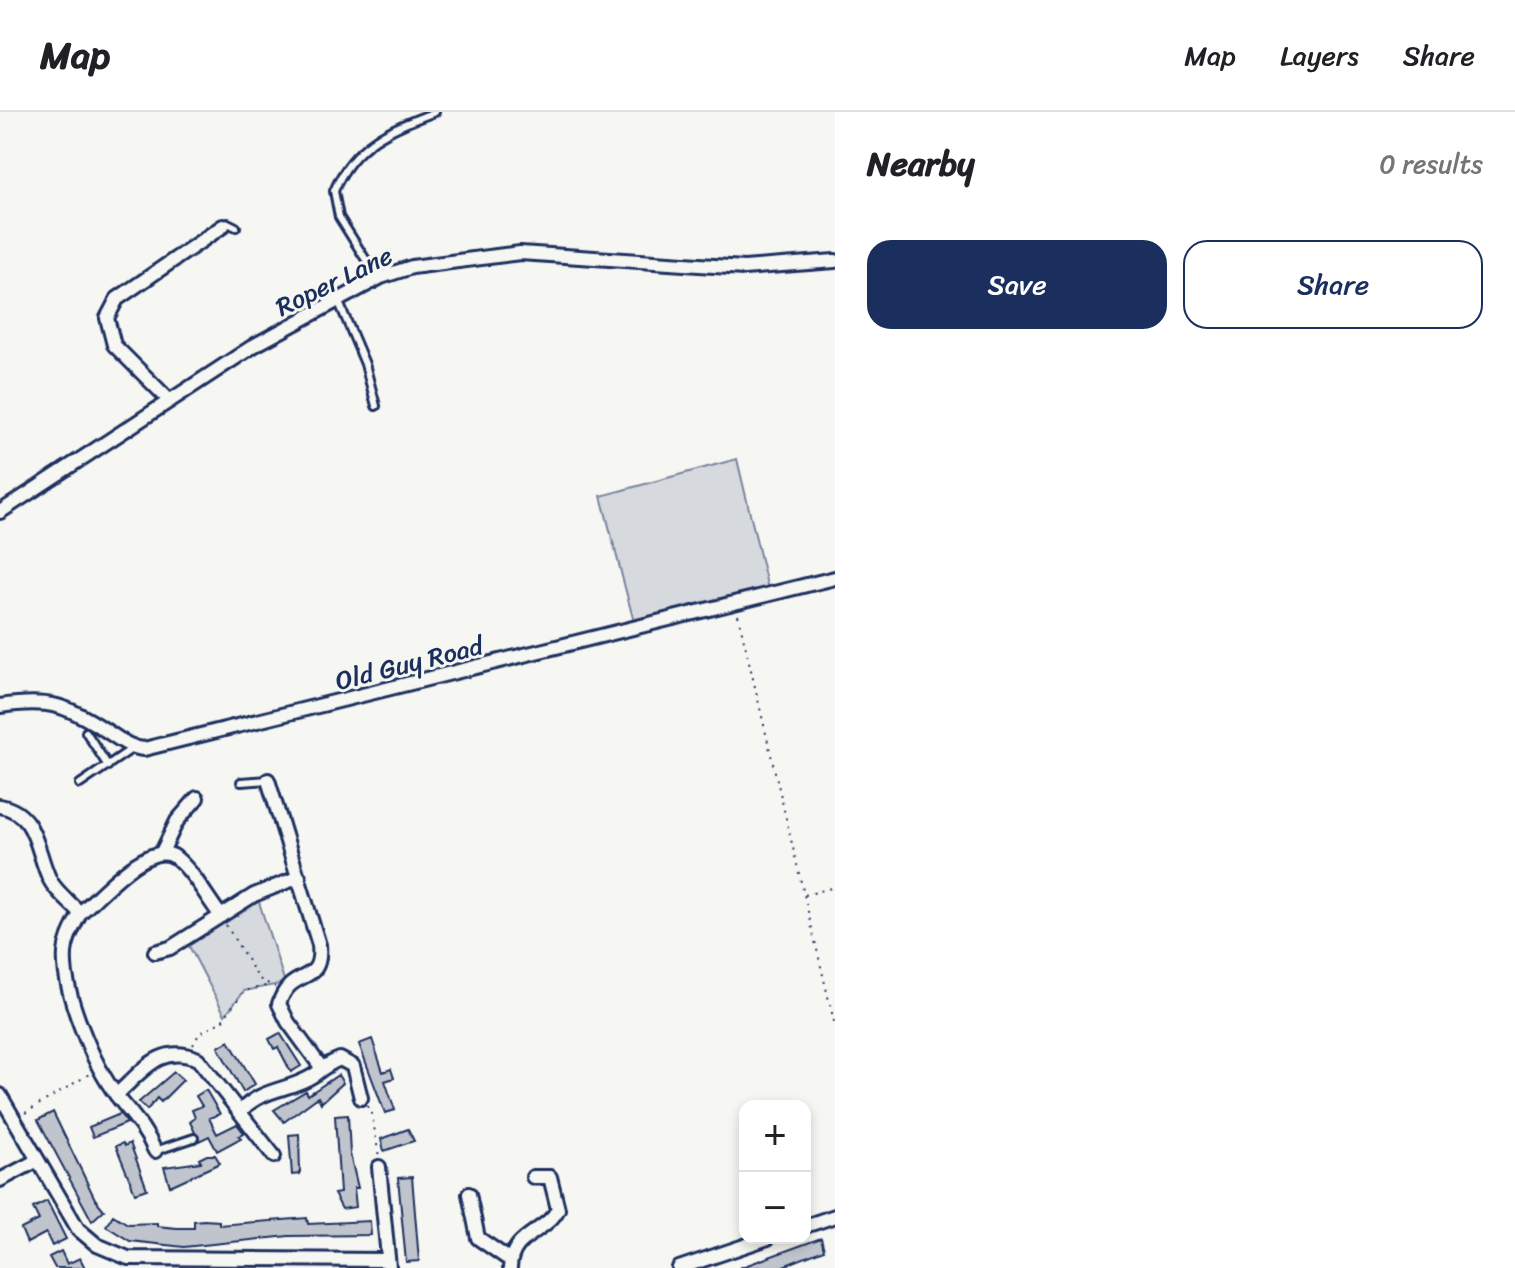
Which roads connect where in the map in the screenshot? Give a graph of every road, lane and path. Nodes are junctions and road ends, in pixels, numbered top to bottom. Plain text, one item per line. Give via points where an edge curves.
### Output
1 (435, 112) edge
2 (229, 227) dead end
3 (189, 230) dead end
4 (198, 243) junction
5 (835, 261) edge
6 (378, 279) junction
7 (338, 300) junction
8 (170, 401) junction
9 (376, 406) dead end
10 (0, 512) edge
11 (835, 578) edge
12 (735, 603) junction
13 (0, 706) edge
14 (86, 732) dead end
15 (133, 748) junction
16 (108, 766) junction
17 (268, 780) joint
18 (241, 782) dead end
19 (80, 784) dead end
20 (197, 798) dead end
21 (0, 806) edge
22 (162, 852) junction
23 (299, 877) junction
24 (835, 887) edge
25 (804, 896) junction
26 (80, 913) junction
27 (221, 916) junction
28 (155, 952) dead end
29 (270, 985) junction
30 (284, 989) junction
31 (835, 1026) edge
32 (190, 1056) junction
33 (321, 1067) junction
34 (100, 1068) junction
35 (0, 1095) edge
36 (116, 1095) junction
37 (361, 1098) joint
38 (241, 1111) junction
39 (13, 1120) junction
40 (194, 1138) dead end
41 (155, 1151) joint
42 (274, 1156) dead end
43 (36, 1161) junction
44 (379, 1167) joint
45 (533, 1177) dead end
46 (0, 1180) edge
47 (469, 1194) dead end
48 (835, 1216) edge
49 (811, 1224) edge
50 (750, 1244) edge
51 (389, 1264) edge
52 (510, 1264) edge
53 (679, 1268) edge

1 - 6 lane via 372,139 355,155 334,191 339,217
2 - 4 street
3 - 4 street
4 - 8 street via 117,299 107,318 114,345
5 - 6 street, Roper Lane via 744,268 520,253 436,263
6 - 7 street, Roper Lane
7 - 8 street, Roper Lane via 255,345
7 - 9 lane
8 - 10 street, Roper Lane
11 - 12 street, Old Guy Road
12 - 15 street, Old Guy Road via 158,747
12 - 25 path
13 - 15 street via 39,700 58,705
14 - 16 lane
15 - 16 lane
16 - 19 lane
17 - 18 lane
17 - 23 street
20 - 22 street via 177,821
21 - 26 street via 12,808 30,824 51,883
22 - 26 street via 147,854
22 - 27 street via 186,870
23 - 27 street via 254,895
23 - 30 street via 321,963
24 - 25 path
25 - 31 path
26 - 34 street via 68,937 65,961 78,1014
27 - 28 street
27 - 29 path via 259,979
29 - 30 path
29 - 32 path via 244,991 222,1021 199,1034
30 - 33 street via 279,1004
32 - 36 street via 161,1056
32 - 38 street
33 - 37 street via 340,1059 353,1066
33 - 38 street via 251,1100
34 - 36 street
34 - 39 path
35 - 39 street
36 - 41 street via 143,1125
37 - 44 path via 372,1114
38 - 42 street
39 - 43 street
40 - 41 lane
43 - 46 street
43 - 51 street via 78,1229 97,1245 128,1258
44 - 51 street
45 - 52 street via 554,1174 558,1209 522,1238
47 - 52 street via 478,1238
48 - 49 street
50 - 53 street

